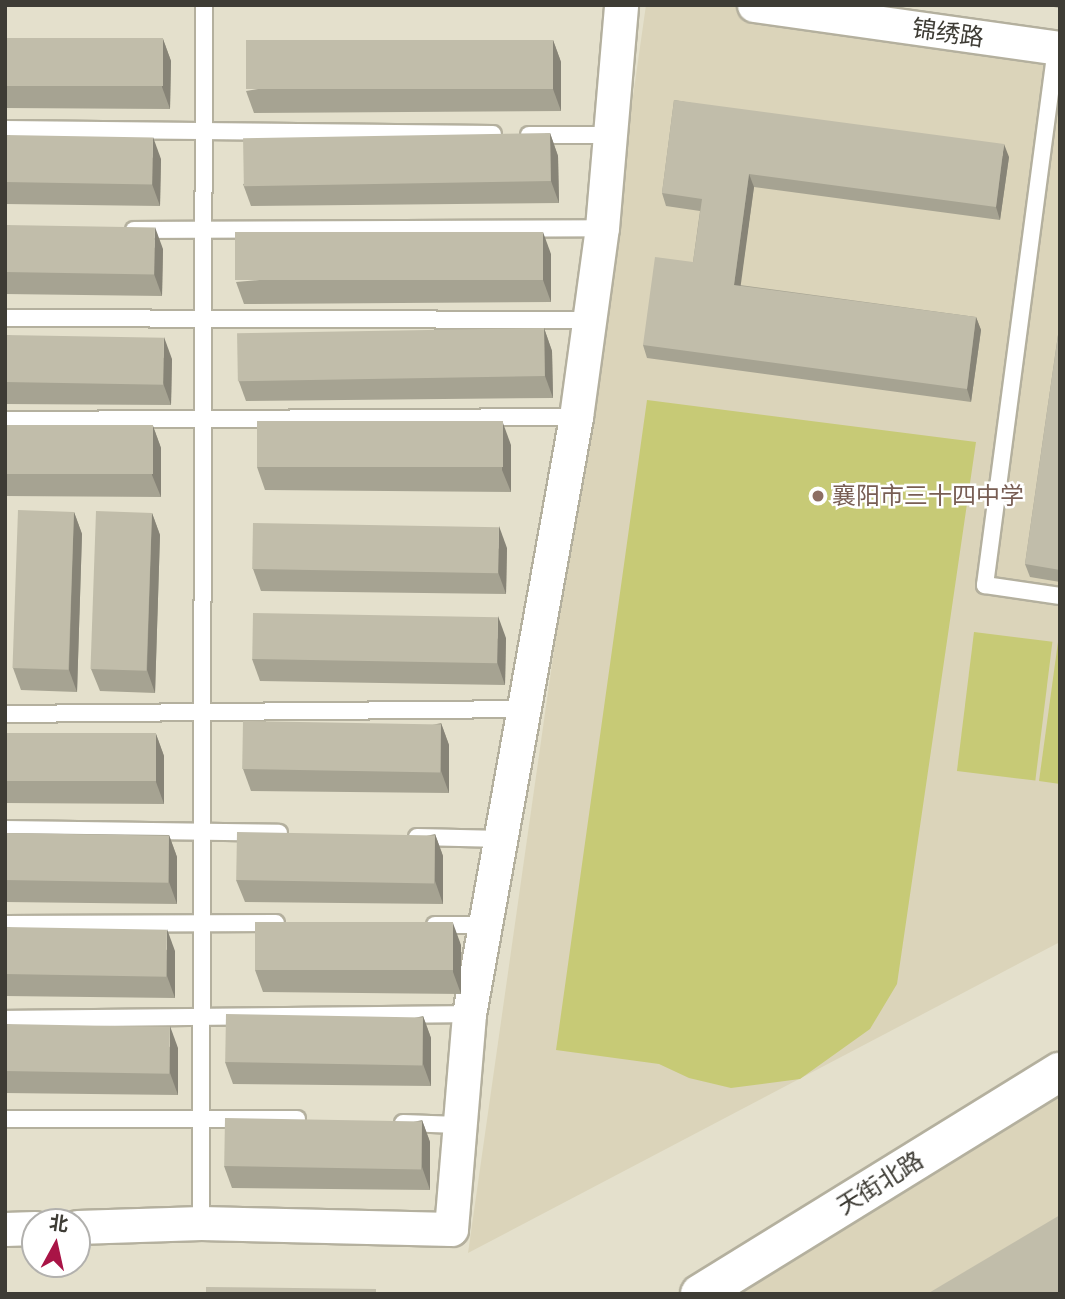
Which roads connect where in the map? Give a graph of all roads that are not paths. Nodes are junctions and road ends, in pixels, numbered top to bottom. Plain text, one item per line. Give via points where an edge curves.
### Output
1 (204, 5) edge
2 (621, 5) edge
3 (754, 5) edge
4 (913, 16) edge
5 (1058, 48) edge
6 (5, 129) edge
7 (204, 131) junction
8 (607, 135) junction
9 (602, 228) junction
10 (111, 230) edge
11 (203, 230) junction
12 (5, 318) edge
13 (203, 319) junction
14 (588, 320) junction
15 (576, 417) junction
16 (203, 418) junction
17 (5, 420) edge
18 (1060, 596) edge
19 (524, 709) junction
20 (202, 711) junction
21 (5, 714) edge
22 (5, 829) edge
23 (202, 831) junction
24 (298, 833) edge
25 (394, 836) edge
26 (503, 839) junction
27 (202, 922) junction
28 (296, 923) edge
29 (5, 924) edge
30 (417, 925) edge
31 (485, 925) junction
32 (469, 1014) junction
33 (201, 1015) junction
34 (5, 1019) edge
35 (1060, 1072) edge
36 (201, 1116) junction
37 (5, 1119) edge
38 (310, 1120) edge
39 (391, 1122) edge
40 (459, 1125) junction
41 (201, 1223) junction
42 (91, 1227) edge
43 (700, 1294) edge

1 - 7 lane
2 - 8 street
3 - 4 street, 锦绣路
4 - 5 street, 锦绣路
5 - 18 lane via 985,585
6 - 7 lane
7 - 8 lane
7 - 11 lane
8 - 9 street
9 - 11 lane
9 - 14 street
10 - 11 lane
11 - 13 lane
12 - 13 lane
13 - 14 lane
13 - 16 lane
14 - 15 street
15 - 16 lane
15 - 19 street
16 - 17 lane
16 - 20 lane
19 - 20 lane
19 - 26 street
20 - 21 lane
20 - 23 lane
22 - 23 lane
23 - 24 lane
23 - 27 lane
25 - 26 lane
26 - 31 street
27 - 28 lane
27 - 29 lane
27 - 33 lane
30 - 31 lane
31 - 32 street
32 - 33 lane
32 - 40 street
33 - 34 lane
33 - 36 lane
35 - 43 street, 天街北路
36 - 37 lane
36 - 38 lane
36 - 41 lane
39 - 40 lane
40 - 41 street via 452,1229
41 - 42 street

